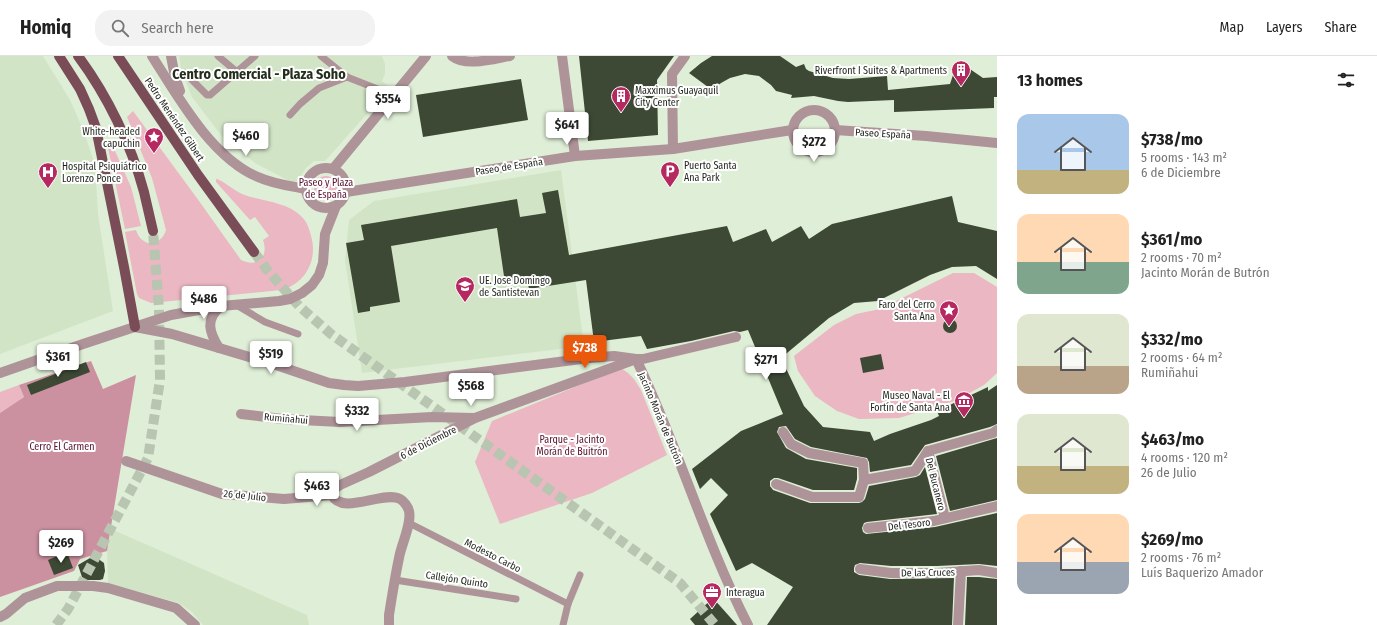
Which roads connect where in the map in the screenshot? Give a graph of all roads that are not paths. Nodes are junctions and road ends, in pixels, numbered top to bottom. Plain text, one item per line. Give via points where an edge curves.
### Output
1 (59, 56) edge
2 (78, 56) edge
3 (118, 56) edge
4 (152, 56) edge
5 (171, 56) edge
6 (218, 56) edge
7 (255, 56) edge
8 (322, 56) edge
9 (426, 56) edge
10 (452, 56) edge
11 (510, 56) edge
12 (562, 56) edge
13 (685, 56) edge
14 (237, 72) junction
15 (185, 73) dead end
16 (347, 77) junction
17 (393, 97) junction
18 (290, 115) dead end
19 (191, 116) junction
20 (792, 130) junction
21 (835, 130) junction
22 (997, 143) edge
23 (673, 149) junction
24 (575, 156) junction
25 (333, 169) junction
26 (306, 189) junction
27 (346, 192) junction
28 (336, 206) junction
29 (153, 231) tunnel mouth
30 (254, 252) tunnel mouth
31 (221, 306) junction
32 (238, 306) junction
33 (135, 327) junction
34 (298, 334) dead end
35 (736, 337) dead end
36 (219, 348) junction
37 (636, 359) junction
38 (0, 373) edge
39 (241, 414) dead end
40 (475, 418) junction
41 (997, 430) edge
42 (783, 432) dead end
43 (928, 451) junction
44 (126, 461) dead end
45 (864, 480) junction
46 (776, 484) dead end
47 (332, 495) junction
48 (997, 506) edge
49 (945, 518) junction
50 (408, 523) junction
51 (868, 528) dead end
52 (860, 569) dead end
53 (961, 571) junction
54 (997, 573) edge
55 (580, 574) dead end
56 (395, 580) junction
57 (516, 599) dead end
58 (568, 604) junction
59 (0, 618) edge
60 (195, 625) edge
61 (389, 625) edge
62 (563, 625) edge
63 (748, 625) edge
64 (958, 625) edge

1 - 33 main road via 80,89 96,128
2 - 29 main road via 97,84 123,132 142,184
3 - 30 main road, Pedro Menéndez Gilbert via 198,175
4 - 19 street
5 - 19 street via 175,77
6 - 14 lane
7 - 14 lane
8 - 16 lane
9 - 17 street
10 - 11 street via 468,62
12 - 24 street
13 - 23 street via 672,74
14 - 15 lane via 210,95
16 - 17 lane
16 - 18 lane via 319,88
17 - 25 street
19 - 26 street via 218,150 237,165 257,177
20 - 21 street via 803,112 818,110 830,117
20 - 21 street via 796,143 801,148 814,152 831,143
20 - 23 street, Paseo de España
21 - 22 street, Paseo España
23 - 24 street, Paseo de España
24 - 27 street, Paseo de España
25 - 26 street via 320,169 314,172 307,182
25 - 27 street via 345,181
26 - 28 street via 307,196 316,206
27 - 28 street
28 - 32 street, Jacinto Morán de Butrón via 325,234 323,263 312,285 290,299
31 - 32 street, Jacinto Morán de Butrón
31 - 33 street, Jacinto Morán de Butrón via 171,315
31 - 36 street via 210,322 212,335
32 - 34 lane via 265,322
33 - 36 street, Jacinto Morán de Butrón via 172,334
33 - 38 street, Jacinto Morán de Butrón
35 - 37 street, 6 de Diciembre
36 - 37 street, Jacinto Morán de Butrón via 329,383 358,386 588,358 614,356
37 - 40 street, 6 de Diciembre
37 - 63 street, Jacinto Morán de Butrón via 682,467 706,533
39 - 40 street, Rumiñahui via 340,422 432,417
40 - 47 street, 6 de Diciembre via 340,485 334,489
41 - 43 street, Del Bucanero
42 - 45 street via 791,444 809,452 863,463
43 - 45 street via 915,471
43 - 49 street, Del Bucanero
44 - 47 street, 26 de Julio via 222,494 284,499
45 - 46 street via 859,497 812,497
47 - 50 street, 26 de Julio via 340,502 351,503 392,496 401,499 409,512
48 - 49 street, Del Tesoro
49 - 51 street, Del Tesoro
50 - 56 street, 26 de Julio
50 - 58 lane, Modesto Carbo
52 - 53 street, De las Cruces via 891,573
53 - 54 street, De las Cruces
53 - 64 street
55 - 58 lane
56 - 57 lane, Callejón Quinto
56 - 61 street, 26 de Julio
58 - 62 lane
59 - 60 street via 25,598 57,586 93,586 176,608

